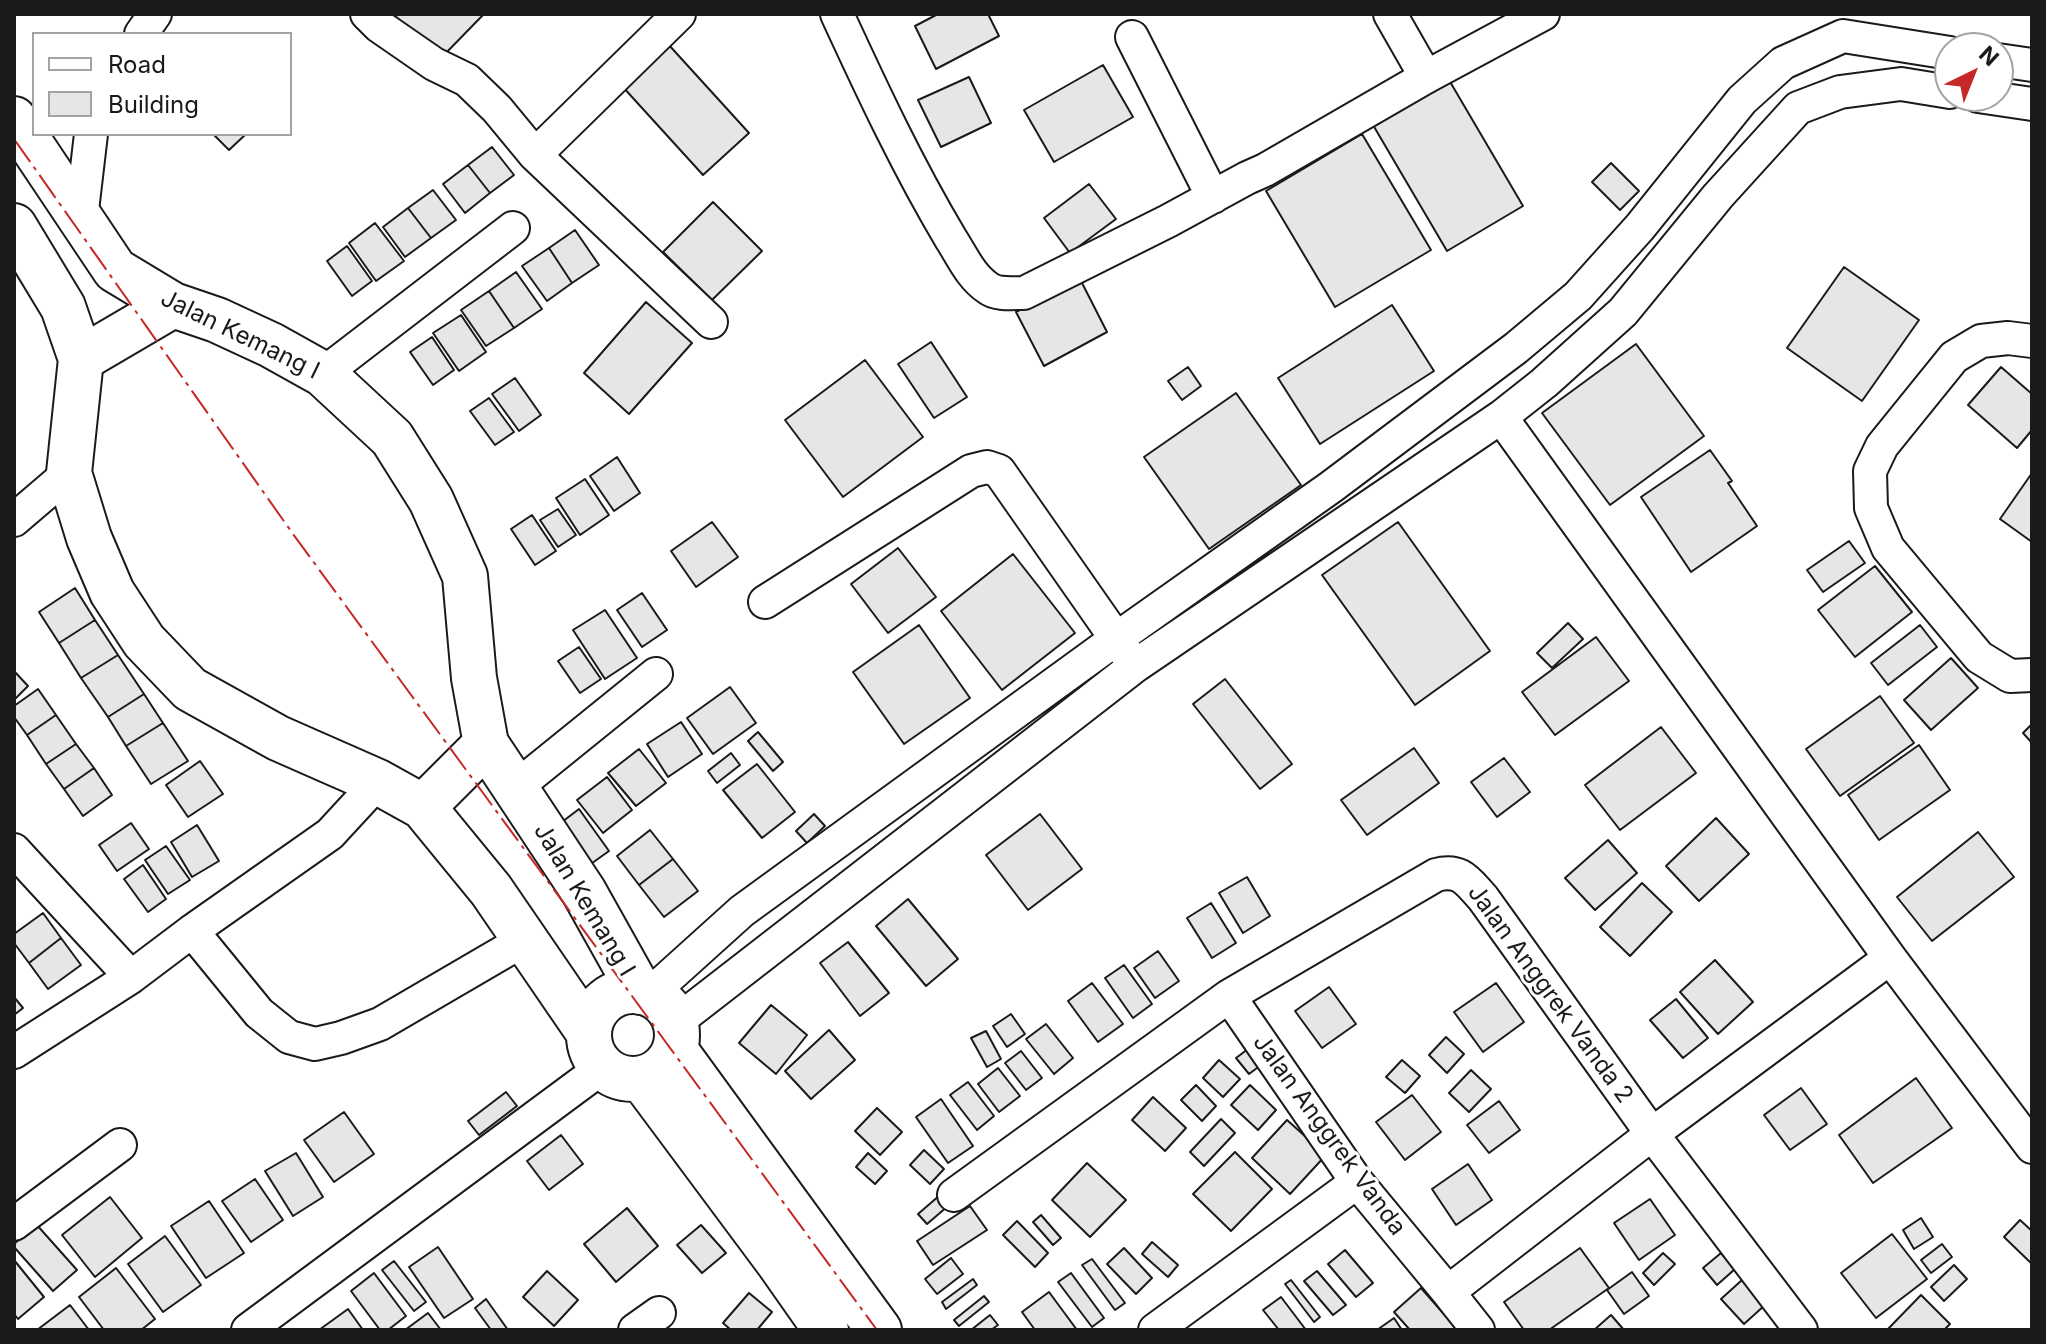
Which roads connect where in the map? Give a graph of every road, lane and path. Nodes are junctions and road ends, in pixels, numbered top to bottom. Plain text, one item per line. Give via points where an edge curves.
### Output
1 (155, 14) edge
2 (367, 14) edge
3 (679, 14) edge
4 (837, 14) edge
5 (1390, 14) edge
6 (1543, 14) edge
7 (1845, 25) edge
8 (142, 32) edge
9 (1132, 37) dead end
10 (1934, 49) edge
11 (1426, 77) junction
12 (1934, 89) edge
13 (14, 119) edge
14 (90, 136) edge
15 (535, 155) junction
16 (1213, 197) junction
17 (72, 205) junction
18 (513, 228) dead end
19 (19, 234) edge
20 (173, 305) junction
21 (711, 322) dead end
22 (2032, 341) edge
23 (81, 359) junction
24 (323, 374) junction
25 (1501, 417) junction
26 (69, 473) junction
27 (14, 520) edge
28 (765, 602) dead end
29 (1116, 639) junction
30 (1135, 666) junction
31 (656, 674) dead end
32 (2032, 675) edge
33 (486, 744) junction
34 (378, 782) junction
35 (515, 788) junction
36 (423, 807) junction
37 (14, 850) edge
38 (192, 931) junction
39 (524, 940) junction
40 (1890, 958) junction
41 (131, 977) junction
42 (1229, 996) junction
43 (660, 1014) junction
44 (14, 1052) edge
45 (611, 1060) junction
46 (1652, 1134) junction
47 (120, 1145) dead end
48 (2032, 1147) edge
49 (1357, 1182) junction
50 (954, 1195) dead end
51 (14, 1224) edge
52 (1448, 1292) junction
53 (248, 1330) edge
54 (826, 1330) edge
55 (879, 1330) edge
56 (1155, 1330) edge
57 (1478, 1330) edge
58 (1801, 1330) edge

1 - 8 street
2 - 15 street via 434,64 467,80
3 - 15 street
4 - 16 street via 925,195 969,268 991,291 1024,293
5 - 11 street
6 - 11 street
7 - 10 street
7 - 29 street via 1783,63 1742,100 1578,296 1331,487
9 - 16 street
11 - 16 street
12 - 25 street via 1901,84 1840,92 1798,108 1623,312
13 - 17 street, Jalan Kemang I
14 - 17 street
15 - 21 street
17 - 20 street, Jalan Kemang I via 115,270
18 - 24 street
19 - 23 street via 63,307
20 - 23 street
20 - 24 street, Jalan Kemang I via 217,320
22 - 32 street via 1981,341 1954,357 1882,446 1870,471 1871,508 1888,548 1979,657 2010,676
23 - 26 street
24 - 33 street, Jalan Kemang I via 392,438 431,500 465,576
25 - 30 street
25 - 40 street
26 - 27 street
26 - 34 street via 112,592 144,641 190,689 278,738
28 - 29 street via 971,471 987,467 999,471
29 - 30 street
29 - 43 street via 742,911
30 - 43 street
31 - 35 street
33 - 35 street, Jalan Kemang I
33 - 36 street
34 - 36 street
34 - 38 street via 330,834
35 - 43 street, Jalan Kemang I
36 - 39 street
37 - 41 street
38 - 39 street via 259,1013 289,1037 315,1044 380,1024
38 - 41 street
39 - 45 street
40 - 46 street
40 - 48 street
41 - 44 street
42 - 46 street, Jalan Anggrek Vanda 2 via 1436,875 1456,873 1483,898
42 - 49 street, Jalan Anggrek Vanda
42 - 50 street
43 - 45 street via 668,1064 656,1073
43 - 45 street via 625,992 600,1006 593,1019
43 - 55 street, Jalan Kemang I
45 - 53 street
45 - 54 street via 779,1263
46 - 52 street
46 - 58 street, Jalan Anggrek Vanda 2
47 - 51 street
49 - 52 street, Jalan Anggrek Vanda
49 - 56 street
52 - 57 street, Jalan Anggrek Vanda

